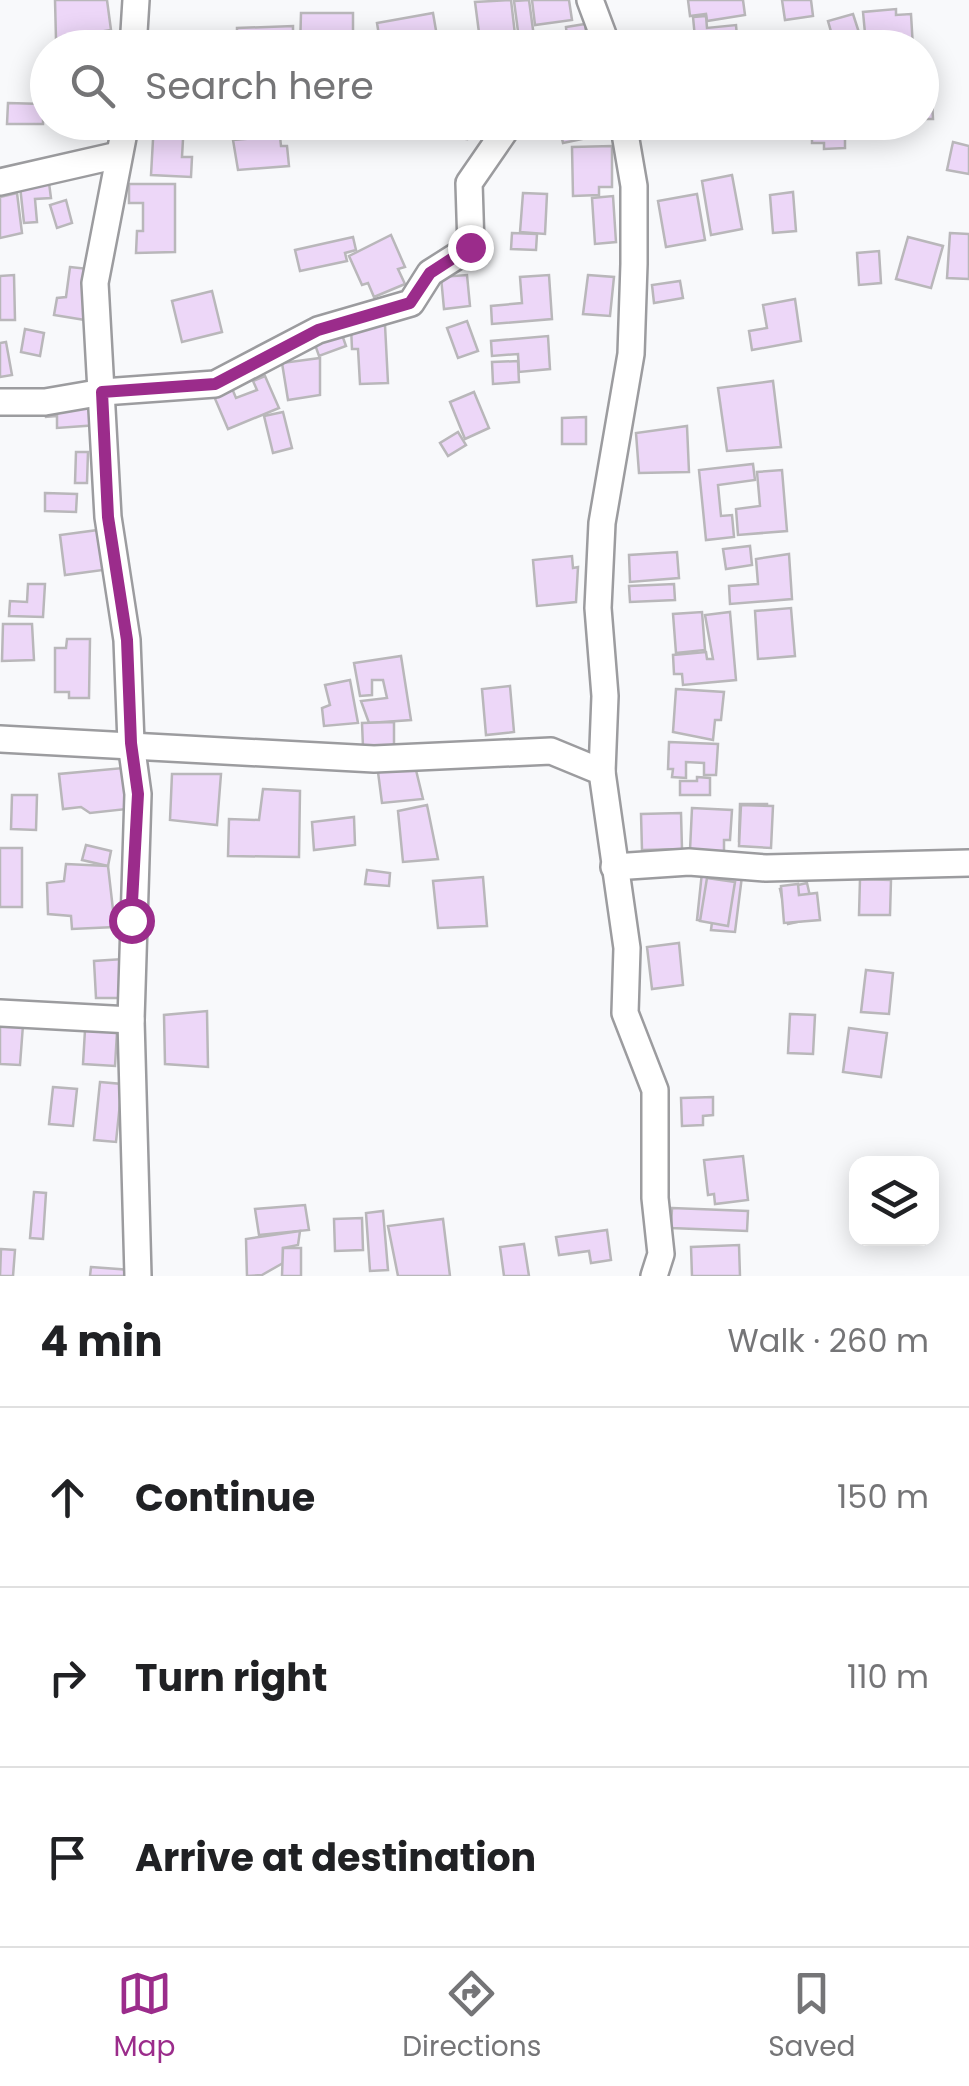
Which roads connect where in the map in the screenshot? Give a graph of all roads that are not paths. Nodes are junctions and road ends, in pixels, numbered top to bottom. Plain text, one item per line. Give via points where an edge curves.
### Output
1 (136, 0) edge
2 (590, 0) edge
3 (135, 30) edge
4 (600, 30) edge
5 (122, 140) edge
6 (498, 140) edge
7 (625, 140) edge
8 (118, 155) junction
9 (0, 182) edge
10 (102, 392) junction
11 (0, 402) edge
12 (0, 739) edge
13 (131, 743) junction
14 (602, 772) junction
15 (969, 863) edge
16 (614, 867) junction
17 (0, 1013) edge
18 (130, 1020) junction
19 (138, 1276) edge
20 (654, 1276) edge

1 - 3 street
2 - 4 street
5 - 8 street
6 - 10 street via 468,183 470,247 430,273 410,303 318,330 215,384
7 - 14 street via 634,186 631,354 602,523
8 - 9 street
8 - 10 street via 95,283
10 - 11 street
10 - 13 street
12 - 13 street
13 - 14 street via 374,759 551,751
13 - 18 street via 138,794
14 - 16 street
15 - 16 street
16 - 20 street via 627,948 625,1013 655,1090 661,1254
17 - 18 street
18 - 19 street

